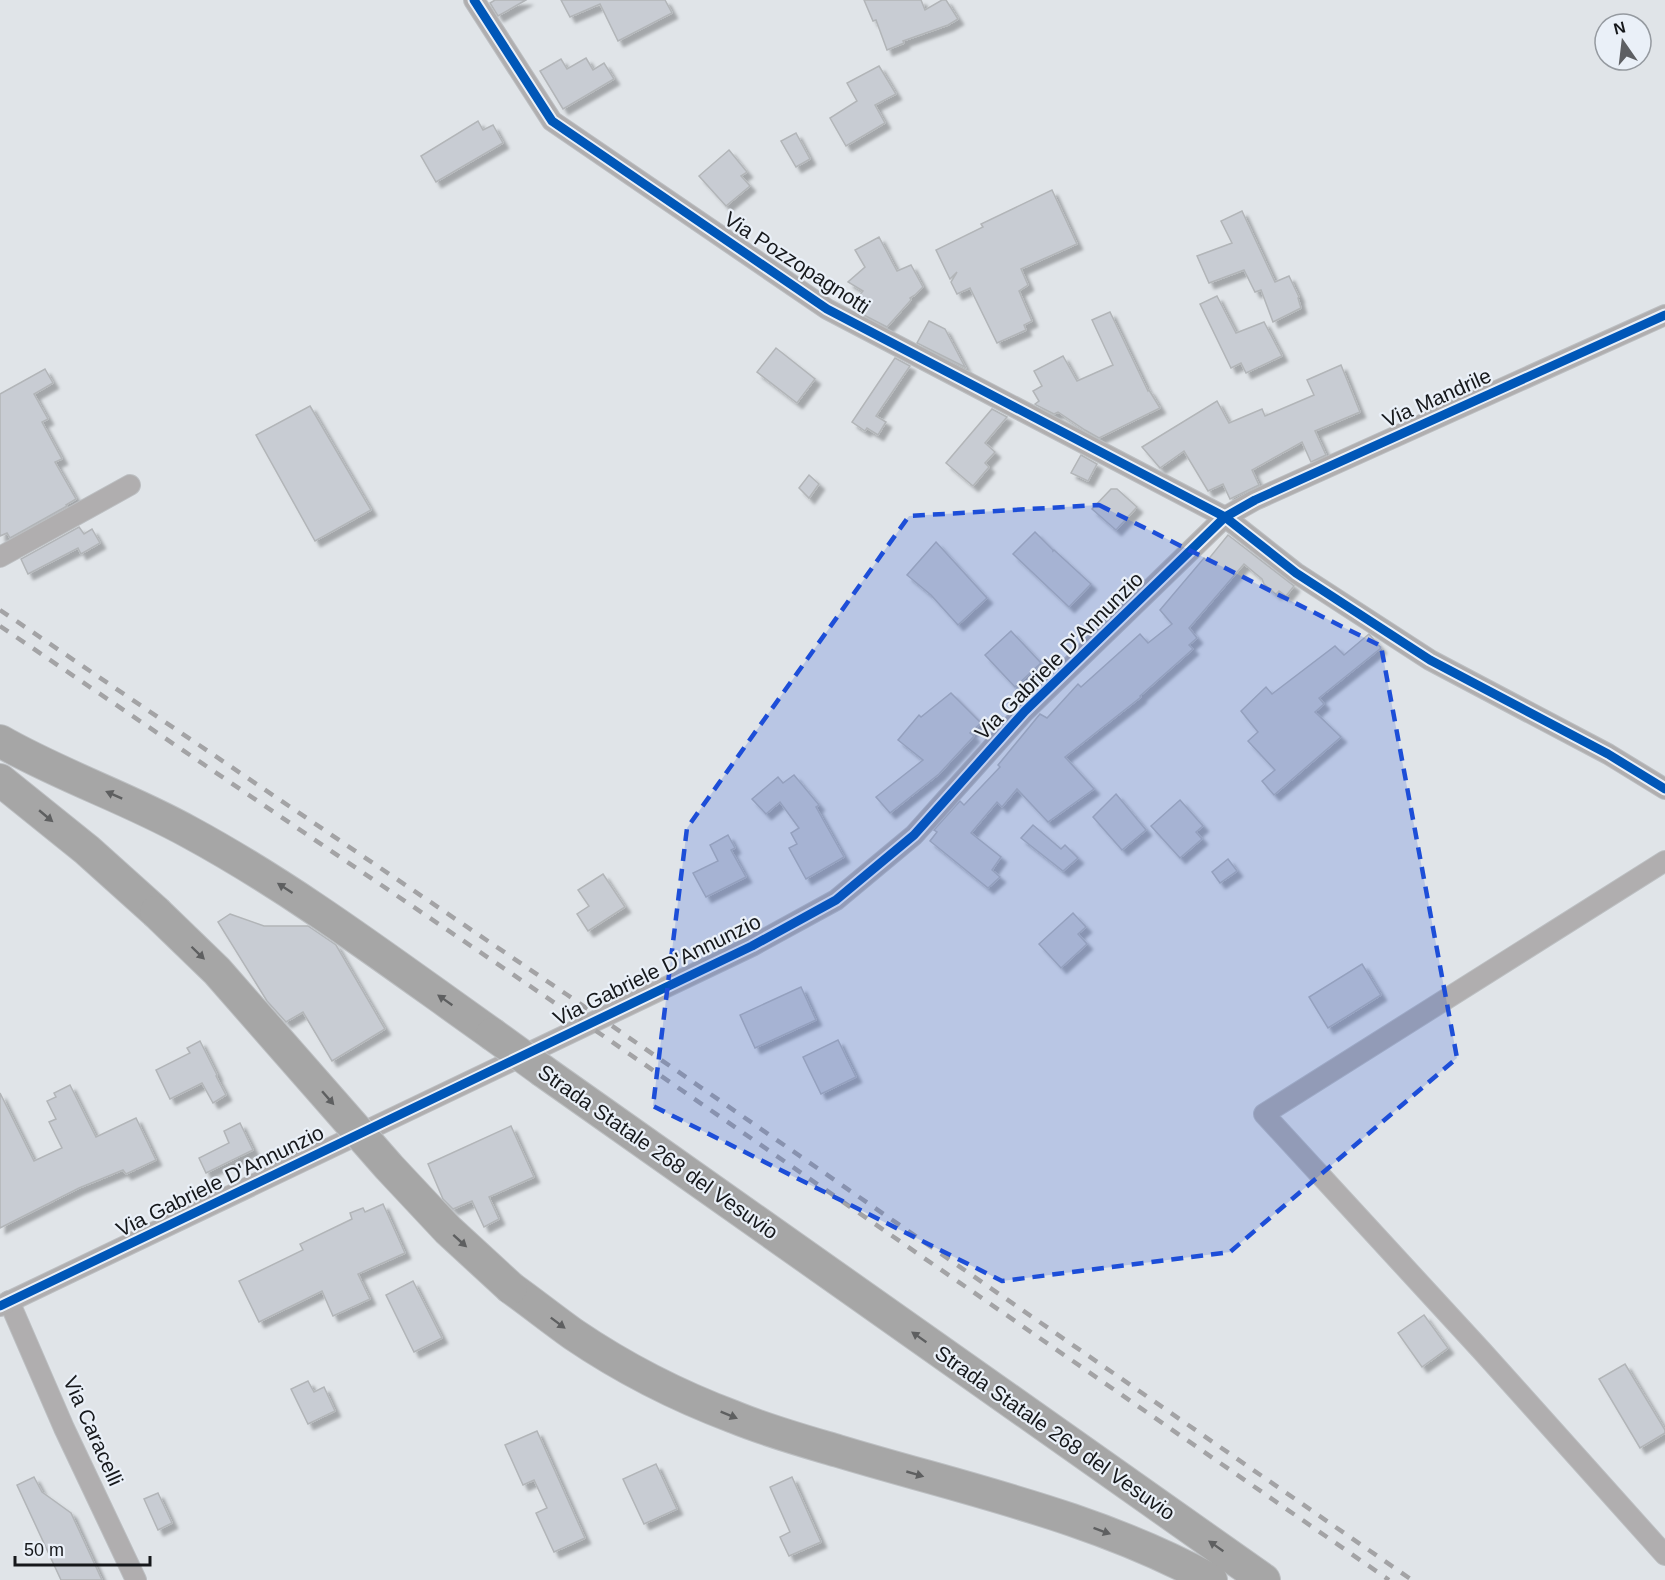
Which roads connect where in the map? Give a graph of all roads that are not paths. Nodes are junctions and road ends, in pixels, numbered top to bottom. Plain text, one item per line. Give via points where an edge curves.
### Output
1 (474, 0) edge
2 (1665, 315) edge
3 (130, 485) dead end
4 (1225, 517) junction
5 (0, 556) edge
6 (0, 741) edge
7 (0, 780) edge
8 (1665, 789) edge
9 (1665, 861) edge
10 (5, 1303) edge
11 (1665, 1555) edge
12 (136, 1580) edge
13 (1211, 1580) edge
14 (1264, 1580) edge

1 - 4 street, Via Pozzopagnotti via 552,121 827,309
2 - 4 street, Via Mandrile
3 - 5 street
4 - 8 street, Via Pozzopagnotti via 1296,573 1430,660 1608,754
4 - 10 street, Via Gabriele D'Annunzio via 1025,711 914,835 836,900 752,946
14 -> 6 highway, Strada Statale 268 del Vesuvio, bridge via 311,905 188,831
7 -> 13 highway, Strada Statale 268 del Vesuvio, bridge via 156,912 217,971 448,1230 511,1288 574,1334 629,1368 735,1418 1077,1521
9 - 11 street via 1264,1114
10 - 12 street, Via Caracelli

